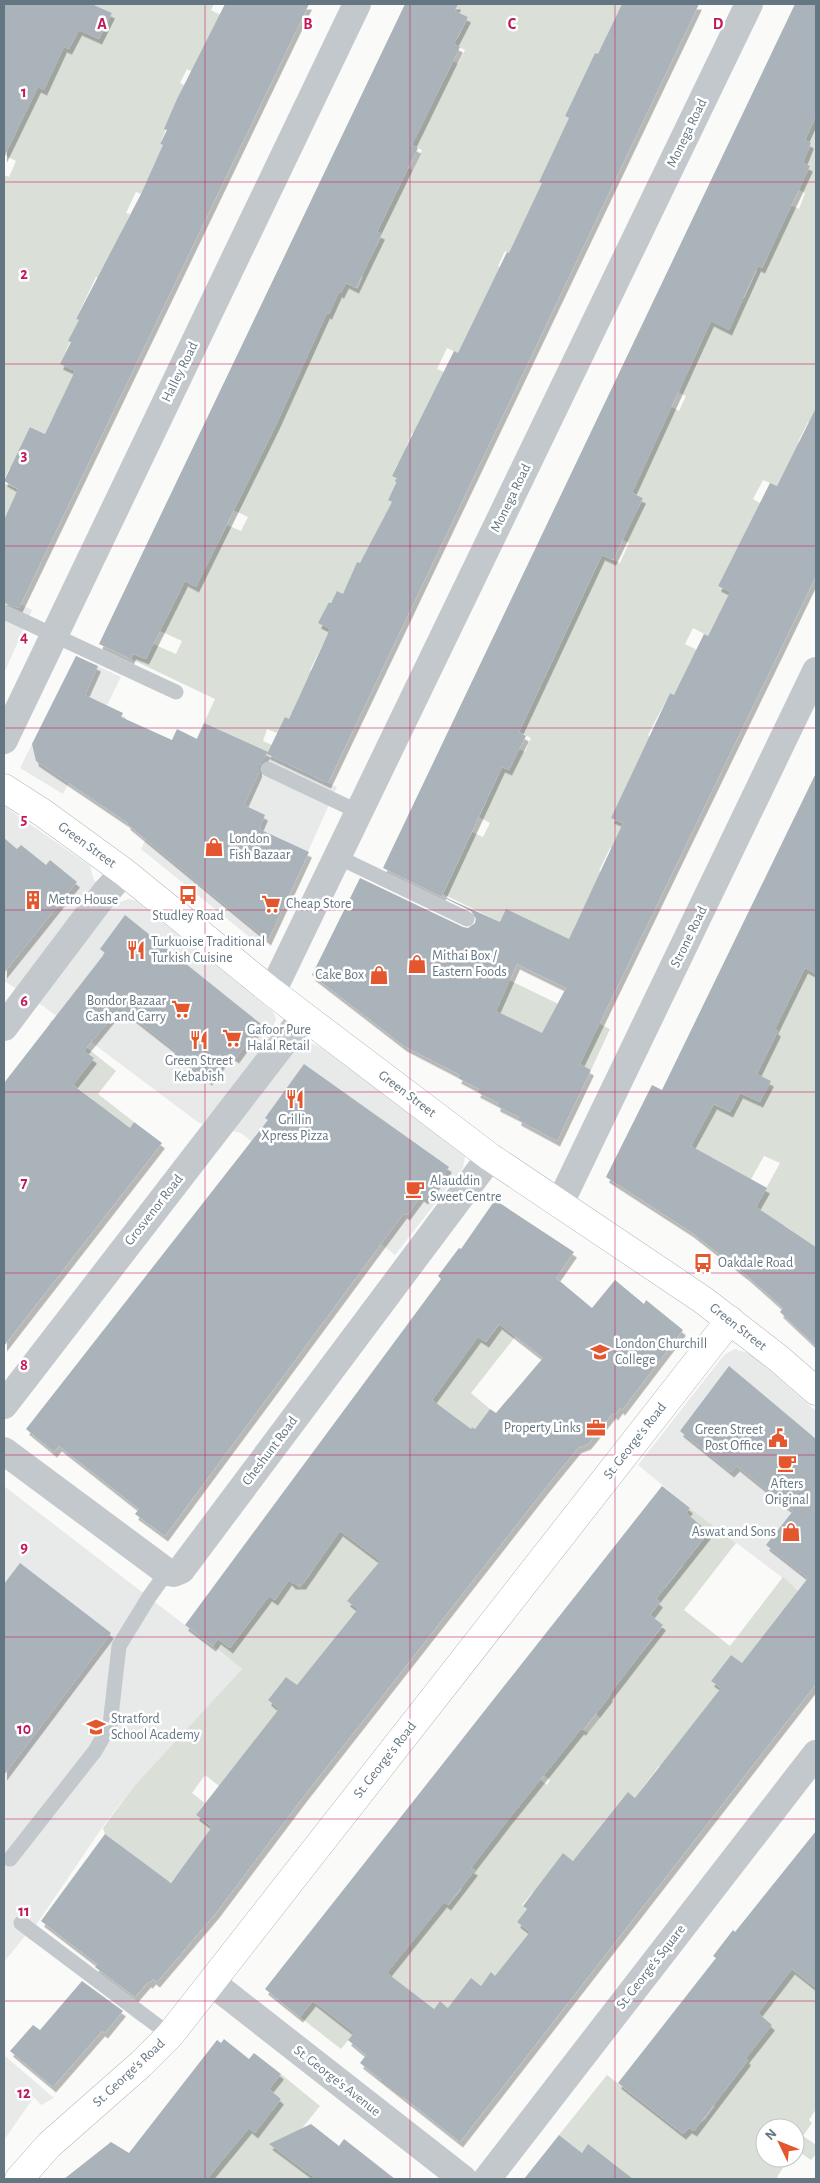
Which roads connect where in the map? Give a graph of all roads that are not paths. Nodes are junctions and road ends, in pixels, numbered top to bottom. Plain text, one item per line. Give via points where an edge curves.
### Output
1 (357, 4) edge
2 (749, 4) edge
3 (4, 612) edge
4 (53, 636) junction
5 (816, 671) edge
6 (176, 692) dead end
7 (4, 740) edge
8 (268, 769) dead end
9 (4, 788) edge
10 (359, 812) junction
11 (338, 857) junction
12 (124, 872) junction
13 (467, 919) dead end
14 (272, 992) junction
15 (304, 1016) junction
16 (4, 1028) edge
17 (490, 1157) junction
18 (560, 1203) junction
19 (730, 1320) junction
20 (816, 1391) edge
21 (4, 1405) edge
22 (4, 1451) edge
23 (168, 1572) junction
24 (816, 1754) edge
25 (10, 1859) dead end
26 (21, 1923) dead end
27 (211, 1982) junction
28 (170, 2035) junction
29 (19, 2179) edge
30 (463, 2179) edge
31 (487, 2179) edge

1 - 4 street, Halley Road
2 - 10 street, Monega Road
3 - 4 lane
4 - 6 lane
4 - 7 street, Halley Road
5 - 18 street, Strone Road
8 - 10 lane
9 - 12 street, Green Street
10 - 11 street, Monega Road
11 - 13 lane
11 - 14 street, Monega Road
12 - 14 street, Green Street
12 - 16 street
14 - 15 street, Green Street
15 - 17 street, Green Street
15 - 21 street, Grosvenor Road
17 - 18 street, Green Street
17 - 23 street, Cheshunt Road via 181,1570
18 - 19 street, Green Street
19 - 20 street, Green Street
19 - 27 street, St. George's Road
22 - 23 street
23 - 25 lane via 119,1646 110,1725 96,1751
24 - 31 street, St. George's Square
26 - 28 lane
27 - 28 street, St. George's Road
27 - 30 street, St. George's Avenue
28 - 29 street, St. George's Road via 49,2144

